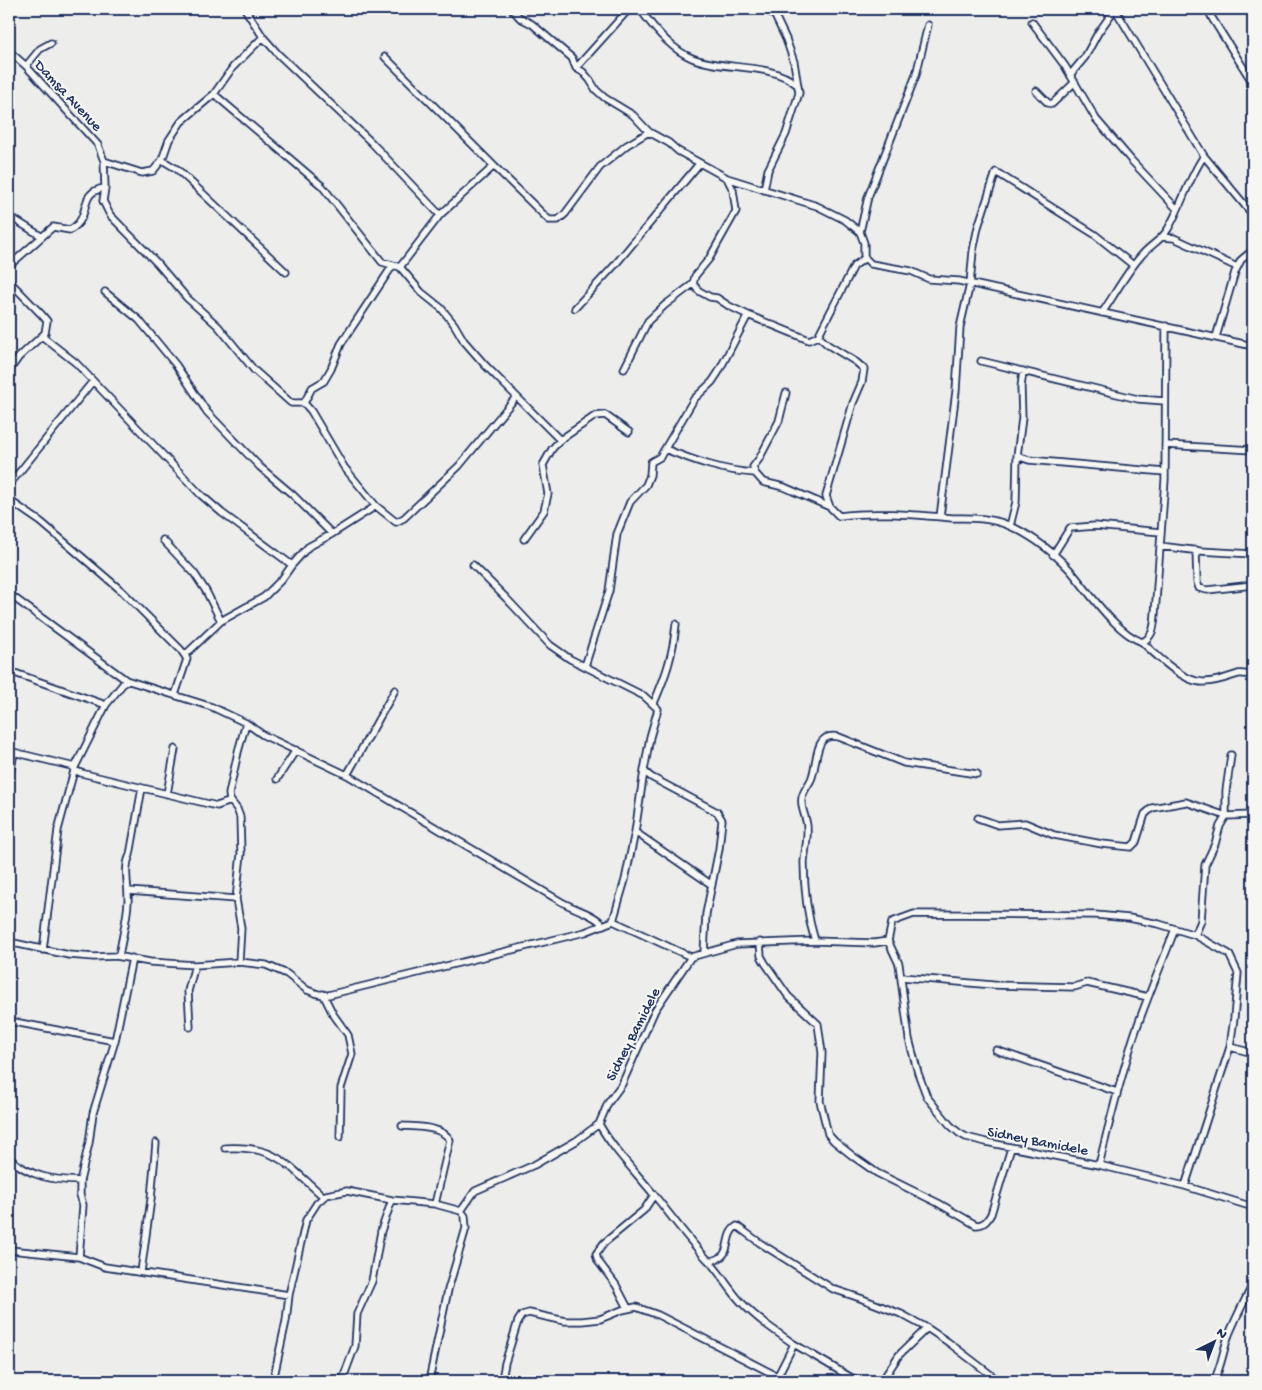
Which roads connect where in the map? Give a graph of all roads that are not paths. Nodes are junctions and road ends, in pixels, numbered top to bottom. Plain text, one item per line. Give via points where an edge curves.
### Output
1 (245, 9) edge
2 (512, 9) edge
3 (629, 9) edge
4 (640, 9) edge
5 (768, 9) edge
6 (1209, 11) dead end
7 (1032, 22) dead end
8 (928, 25) dead end
9 (263, 37) junction
10 (52, 43) dead end
11 (9, 51) edge
12 (386, 57) dead end
13 (26, 66) junction
14 (576, 68) junction
15 (1070, 75) junction
16 (1075, 82) junction
17 (1253, 83) edge
18 (796, 84) junction
19 (1036, 91) dead end
20 (214, 94) junction
21 (649, 132) junction
22 (1204, 156) junction
23 (162, 160) junction
24 (104, 162) junction
25 (700, 164) junction
26 (494, 166) junction
27 (727, 178) junction
28 (740, 182) junction
29 (105, 188) junction
30 (733, 190) junction
31 (764, 190) junction
32 (1177, 209) junction
33 (440, 215) junction
34 (1253, 215) edge
35 (9, 216) edge
36 (1169, 228) junction
37 (860, 232) junction
38 (41, 236) junction
39 (1162, 237) junction
40 (1174, 238) junction
41 (1253, 251) edge
42 (865, 258) junction
43 (393, 265) junction
44 (1133, 265) junction
45 (9, 266) edge
46 (400, 267) junction
47 (1237, 267) junction
48 (286, 272) dead end
49 (9, 281) edge
50 (693, 284) junction
51 (970, 284) junction
52 (105, 292) dead end
53 (575, 308) dead end
54 (1102, 313) junction
55 (748, 315) junction
56 (1166, 326) junction
57 (818, 336) junction
58 (43, 337) junction
59 (1216, 337) junction
60 (1253, 346) edge
61 (981, 361) dead end
62 (624, 369) dead end
63 (9, 371) edge
64 (1023, 371) junction
65 (93, 381) junction
66 (786, 393) dead end
67 (516, 397) junction
68 (1166, 401) junction
69 (304, 403) junction
70 (629, 432) dead end
71 (560, 440) junction
72 (1165, 445) junction
73 (666, 449) junction
74 (1253, 450) edge
75 (1018, 456) junction
76 (1165, 472) junction
77 (754, 473) junction
78 (9, 485) edge
79 (9, 500) edge
80 (376, 506) junction
81 (830, 507) junction
82 (940, 517) junction
83 (1010, 526) junction
84 (1161, 532) junction
85 (332, 534) junction
86 (524, 539) dead end
87 (163, 540) dead end
88 (1160, 546) junction
89 (1196, 550) junction
90 (1253, 554) edge
91 (1053, 555) junction
92 (292, 565) junction
93 (473, 565) dead end
94 (1253, 585) edge
95 (9, 594) edge
96 (221, 621) junction
97 (676, 624) dead end
98 (1149, 638) junction
99 (1142, 642) junction
100 (1149, 648) junction
101 (185, 655) junction
102 (585, 666) junction
103 (9, 671) edge
104 (1253, 675) edge
105 (126, 680) junction
106 (395, 690) dead end
107 (175, 695) junction
108 (654, 703) junction
109 (106, 704) junction
110 (246, 723) junction
111 (175, 749) dead end
112 (296, 750) junction
113 (11, 752) edge
114 (1231, 755) dead end
115 (75, 768) junction
116 (644, 770) junction
117 (977, 774) dead end
118 (347, 775) junction
119 (651, 777) junction
120 (277, 779) dead end
121 (9, 780) edge
122 (642, 781) junction
123 (142, 788) junction
124 (166, 794) junction
125 (231, 801) junction
126 (1253, 815) edge
127 (1226, 816) junction
128 (978, 818) dead end
129 (635, 832) junction
130 (712, 885) junction
131 (128, 891) junction
132 (236, 899) junction
133 (613, 921) junction
134 (603, 925) junction
135 (1175, 929) junction
136 (1195, 935) junction
137 (888, 940) junction
138 (815, 941) junction
139 (9, 942) edge
140 (760, 942) junction
141 (43, 950) junction
142 (704, 953) junction
143 (119, 956) junction
144 (691, 957) junction
145 (132, 958) junction
146 (238, 962) junction
147 (195, 964) junction
148 (902, 977) junction
149 (323, 994) junction
150 (1148, 997) junction
151 (9, 1021) edge
152 (190, 1026) dead end
153 (115, 1041) junction
154 (1230, 1047) junction
155 (996, 1050) dead end
156 (1253, 1053) edge
157 (1117, 1092) junction
158 (599, 1124) junction
159 (402, 1126) dead end
160 (340, 1137) dead end
161 (156, 1143) dead end
162 (225, 1148) dead end
163 (1011, 1148) junction
164 (9, 1158) edge
165 (1099, 1165) junction
166 (80, 1181) junction
167 (1185, 1186) junction
168 (654, 1195) junction
169 (323, 1196) junction
170 (392, 1200) junction
171 (435, 1204) junction
172 (1253, 1207) edge
173 (461, 1211) junction
174 (9, 1251) edge
175 (79, 1257) junction
176 (709, 1261) junction
177 (142, 1272) junction
178 (1253, 1284) edge
179 (289, 1295) junction
180 (628, 1308) junction
181 (927, 1328) junction
182 (794, 1344) junction
183 (776, 1379) edge
184 (273, 1381) edge
185 (342, 1381) edge
186 (429, 1381) edge
187 (504, 1381) edge
188 (857, 1381) edge
189 (882, 1381) edge
190 (999, 1381) edge
191 (1214, 1381) edge

1 - 9 street
2 - 14 street via 572,58
3 - 14 street
4 - 18 street via 657,30 690,58 767,72 786,77
5 - 18 street via 786,39 794,62
6 - 17 street
7 - 15 street
8 - 37 street via 916,75 868,197
9 - 20 street via 233,67
9 - 33 street via 371,142
10 - 13 street via 40,49
11 - 13 street, Damsa Avenue
12 - 26 street
13 - 24 street, Damsa Avenue via 98,144
14 - 21 street via 599,93 633,115
15 - 16 street
15 - 22 street via 1085,58 1116,9
16 - 19 street via 1052,104
16 - 32 street via 1096,119
18 - 31 street via 798,93 794,110 768,170
20 - 23 street via 181,122 169,140
20 - 43 street via 322,186 382,262
21 - 25 street
21 - 26 street via 600,167 558,220 548,220
22 - 32 street
22 - 34 street
23 - 24 street via 153,171 142,173
23 - 48 street via 177,169
24 - 29 street
25 - 27 street
25 - 53 street
26 - 33 street
27 - 28 street
27 - 30 street
28 - 30 street
28 - 31 street
29 - 38 street via 89,194 77,226 70,230 53,227
29 - 69 street via 103,201 118,225 218,326 254,370 291,403
30 - 50 street via 736,211
31 - 37 street via 817,206 845,220
32 - 36 street
33 - 46 street
35 - 38 street
36 - 39 street
36 - 40 street
37 - 42 street
38 - 45 street
39 - 40 street
39 - 44 street
40 - 47 street
41 - 47 street via 1240,260
42 - 51 street via 871,264 911,271 929,279
42 - 57 street via 857,262 850,272
43 - 46 street
43 - 69 street via 341,344 324,381 312,388
44 - 51 street via 1094,234 996,172 978,227
44 - 54 street
46 - 67 street via 421,292 441,308 464,341
47 - 59 street
49 - 58 street via 47,320 47,331
50 - 55 street via 699,291
50 - 62 street via 648,321
51 - 54 street
51 - 82 street via 960,327 956,391
52 - 85 street via 139,320 176,365 207,412 260,468
54 - 56 street
55 - 57 street via 807,340
55 - 73 street via 718,373 694,399
56 - 59 street
56 - 68 street
57 - 81 street via 861,365 864,371 826,496
58 - 63 street via 19,357
58 - 65 street
59 - 60 street
61 - 64 street
64 - 68 street via 1138,399
64 - 75 street
65 - 78 street
65 - 92 street via 200,494
66 - 77 street via 779,421 753,467
67 - 71 street
67 - 80 street via 458,466 404,518 396,522
68 - 72 street
69 - 80 street via 344,467
70 - 71 street via 605,415 595,416
71 - 86 street via 543,465 548,494 544,511
72 - 74 street
72 - 76 street
73 - 77 street via 734,472
73 - 102 street via 651,462 646,485 630,502 617,534 609,591
75 - 76 street via 1038,461
75 - 83 street via 1016,502
76 - 84 street
77 - 81 street via 762,482 784,487
79 - 101 street via 41,522 138,605
80 - 85 street
81 - 82 street via 839,516
82 - 83 street via 988,520
83 - 91 street
84 - 88 street
84 - 91 street via 1095,526 1070,528
85 - 92 street via 308,547
87 - 96 street via 194,572
88 - 89 street
88 - 98 street via 1155,614
89 - 90 street
89 - 94 street via 1199,588
91 - 99 street via 1112,620
92 - 96 street via 264,597
93 - 102 street via 545,641
95 - 105 street
96 - 101 street
97 - 108 street via 674,648
98 - 99 street
98 - 100 street
99 - 100 street
100 - 104 street via 1197,682 1228,679 1240,673
101 - 107 street via 187,659
102 - 108 street
103 - 109 street
105 - 107 street
105 - 109 street
106 - 118 street
107 - 110 street
108 - 116 street via 658,709
109 - 115 street
110 - 112 street
110 - 125 street via 229,794
111 - 124 street
112 - 118 street
112 - 120 street
113 - 115 street
113 - 121 street
114 - 127 street
115 - 123 street
115 - 141 street via 58,830
116 - 119 street
116 - 122 street
117 - 138 street via 904,762 839,737 830,735 824,738 802,798 808,830 804,861 806,905
118 - 134 street via 560,901 597,918
119 - 122 street
119 - 130 street via 719,814 722,828
122 - 129 street
123 - 124 street
123 - 131 street via 126,874
124 - 125 street via 217,806
125 - 132 street via 240,817 242,854
126 - 127 street
127 - 128 street via 1186,802 1152,808 1145,814 1136,842 1131,846 1066,838 1025,823 998,825
127 - 136 street via 1204,865 1201,921
129 - 130 street
129 - 133 street
130 - 142 street via 706,914
131 - 132 street
131 - 143 street
132 - 146 street via 241,928
133 - 134 street
133 - 144 street
134 - 149 street via 509,951
135 - 136 street
135 - 137 street via 1129,918 1095,915 925,913 908,915 892,922
135 - 150 street
136 - 154 street via 1229,954 1238,973
137 - 138 street via 874,943
137 - 148 street, Sidney Bamidele
138 - 140 street
139 - 141 street
140 - 142 street
140 - 163 street via 764,962 788,996 818,1024 822,1053 820,1101 825,1127 834,1141 877,1173 976,1225 982,1225 991,1214
141 - 143 street via 69,955
142 - 144 street
143 - 145 street
144 - 158 street, Sidney Bamidele via 655,1010 622,1084 608,1103
145 - 147 street
145 - 153 street
146 - 147 street
146 - 149 street via 274,967 307,990
147 - 152 street via 188,991
148 - 150 street via 993,985 1074,987 1087,984
148 - 163 street, Sidney Bamidele via 914,1063 927,1097 950,1125 966,1137
149 - 160 street via 348,1035 352,1054 341,1088
150 - 157 street
151 - 153 street
153 - 166 street via 94,1113
154 - 156 street
154 - 167 street
155 - 157 street
157 - 165 street
158 - 168 street via 623,1160
158 - 173 street via 534,1165 476,1191
159 - 171 street via 439,1131 450,1140
161 - 177 street
162 - 169 street via 269,1152
163 - 165 street, Sidney Bamidele
164 - 166 street via 30,1174
165 - 167 street, Sidney Bamidele
166 - 175 street via 83,1205
167 - 172 street, Sidney Bamidele
168 - 176 street
168 - 180 street via 644,1210 596,1254
169 - 170 street via 347,1192
169 - 179 street via 306,1220
170 - 171 street
170 - 185 street via 381,1231 372,1281 357,1314 355,1346
171 - 173 street
173 - 186 street via 466,1228 448,1290
174 - 175 street
175 - 177 street via 105,1267
176 - 181 street via 723,1257 737,1226 833,1289 893,1311
176 - 182 street via 758,1319
177 - 179 street
178 - 191 street via 1227,1338
179 - 184 street
180 - 183 street via 642,1308 658,1315
180 - 187 street via 600,1319 582,1321 564,1321 529,1313 522,1315 505,1363
181 - 189 street via 899,1355
181 - 190 street
182 - 183 street
182 - 188 street

